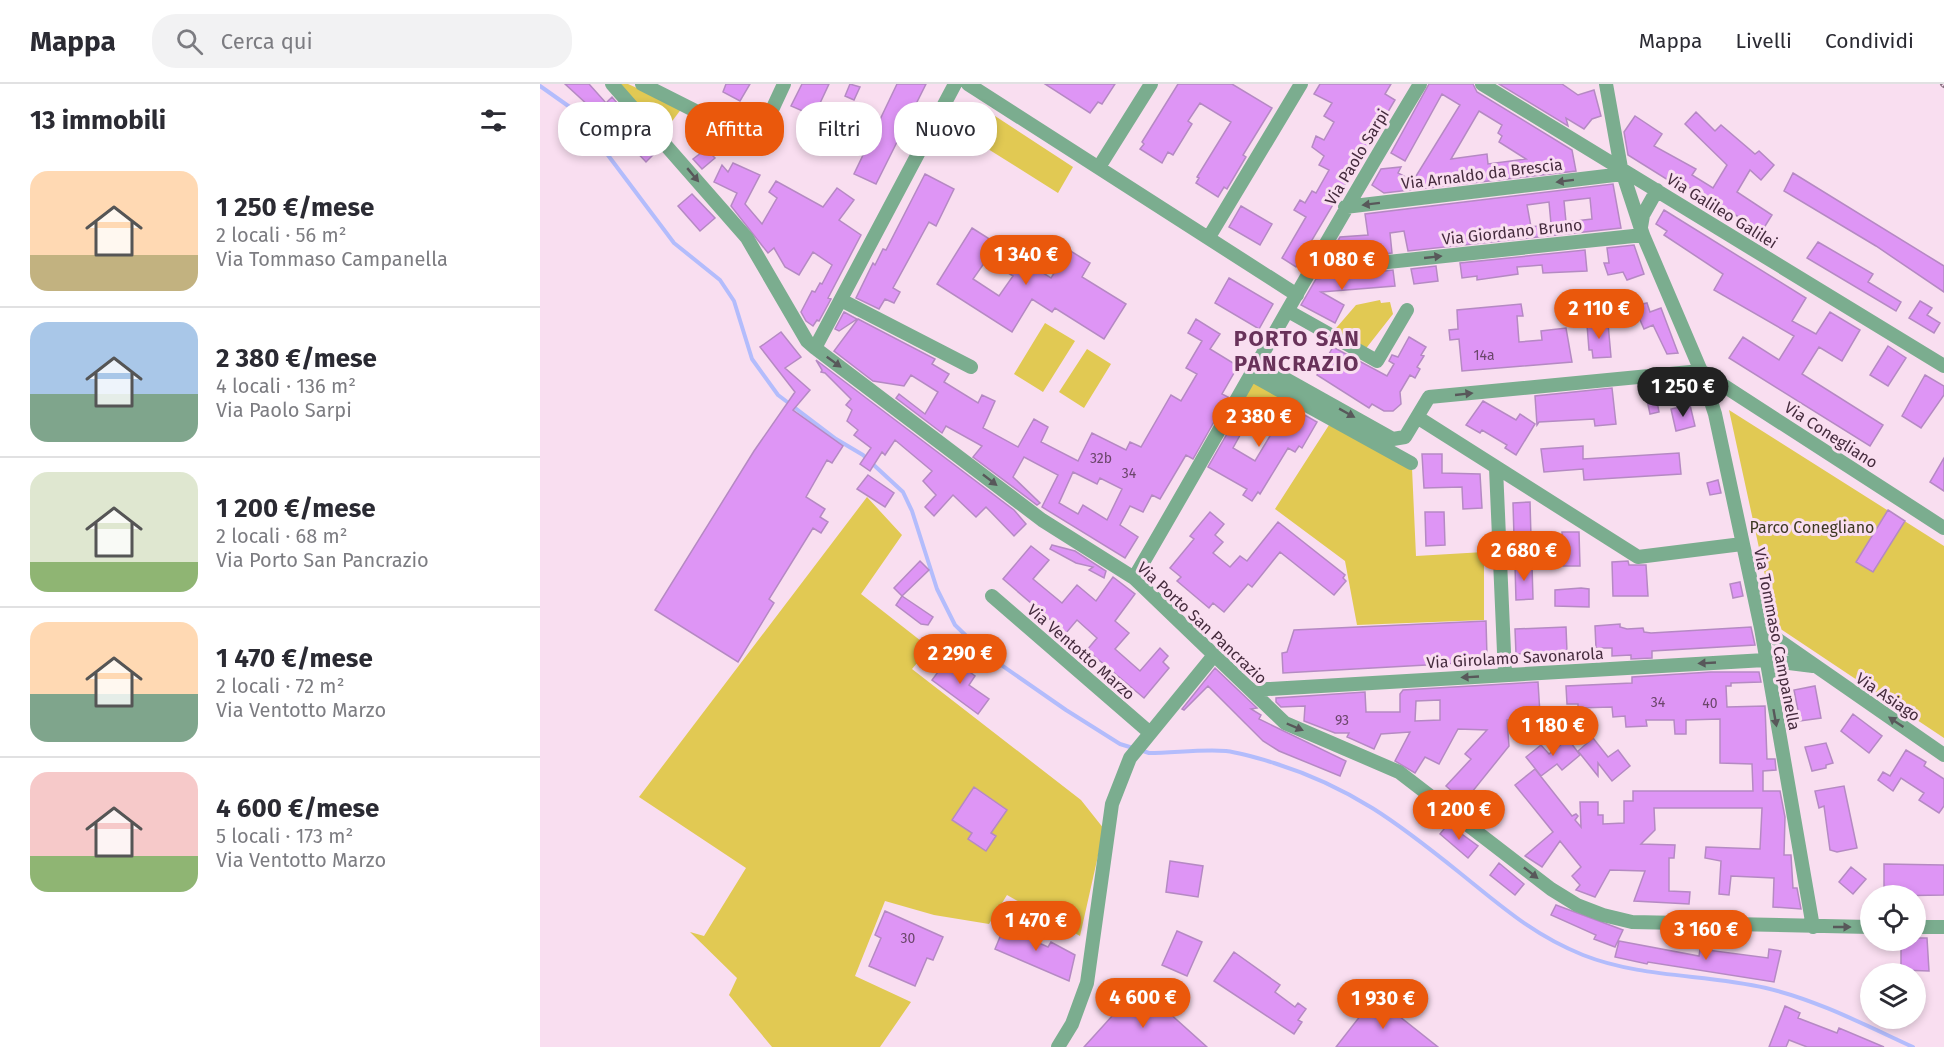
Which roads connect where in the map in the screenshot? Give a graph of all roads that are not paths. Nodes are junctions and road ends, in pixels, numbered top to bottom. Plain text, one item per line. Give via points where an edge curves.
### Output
1 (612, 84) edge
2 (642, 84) edge
3 (784, 84) edge
4 (955, 84) edge
5 (968, 84) edge
6 (1151, 84) edge
7 (1301, 84) edge
8 (1420, 84) edge
9 (1482, 84) edge
10 (1606, 84) edge
11 (1611, 126) junction
12 (1600, 155) junction
13 (1099, 167) junction
14 (1622, 171) junction
15 (1657, 190) junction
16 (1345, 207) junction
17 (1642, 231) junction
18 (1209, 237) junction
19 (1312, 270) junction
20 (1297, 295) junction
21 (841, 300) junction
22 (1407, 310) dead end
23 (1288, 311) junction
24 (815, 348) junction
25 (1944, 366) edge
26 (971, 367) dead end
27 (1255, 369) junction
28 (1701, 370) junction
29 (1417, 417) junction
30 (1411, 464) dead end
31 (1496, 468) junction
32 (1944, 528) edge
33 (1742, 544) junction
34 (1134, 578) junction
35 (992, 596) dead end
36 (1761, 628) junction
37 (1215, 654) junction
38 (1765, 660) junction
39 (1813, 666) junction
40 (1505, 675) junction
41 (1251, 690) joint
42 (1264, 695) junction
43 (1149, 732) junction
44 (1944, 755) edge
45 (1813, 927) junction
46 (1860, 927) edge
47 (1926, 927) edge
48 (1944, 927) edge
49 (1058, 1047) edge

1 -> 24 street, Via Porto San Pancrazio via 747,238 807,341
2 - 3 street via 757,142
4 - 21 street
5 - 13 street
6 - 13 street
7 - 18 street
8 - 16 street, Via Paolo Sarpi
9 - 12 street, Via Galileo Galilei
10 - 11 street, Via Tommaso Campanella
11 - 12 street
11 - 14 street, Via Tommaso Campanella
12 - 14 street, Via Galileo Galilei
13 - 18 street
14 - 15 street, Via Galileo Galilei
14 -> 16 street, Via Arnaldo da Brescia
14 - 17 street, Via Tommaso Campanella
15 - 17 street via 1643,215
15 - 25 street, Via Galileo Galilei
16 - 19 street, Via Paolo Sarpi
19 -> 17 street, Via Giordano Bruno
17 - 28 street, Via Tommaso Campanella
18 - 20 street
19 - 20 street, Via Paolo Sarpi
20 - 23 street, Via Paolo Sarpi
21 - 24 street
21 - 26 street
22 - 23 street via 1377,361
23 - 27 street, Via Paolo Sarpi
24 -> 34 street, Via Porto San Pancrazio via 1042,520
27 -> 29 street via 1393,439 1405,437
27 - 30 street
27 - 34 street, Via Paolo Sarpi
29 -> 28 street via 1429,397
28 - 32 street, Via Conegliano
28 - 33 street, Via Tommaso Campanella via 1715,414
29 - 31 street
31 - 33 street via 1638,557
31 - 40 street
33 - 36 street, Via Tommaso Campanella
34 - 37 street, Via Porto San Pancrazio
35 - 43 street, Via Ventotto Marzo
36 - 38 street, Via Tommaso Campanella
36 - 39 street, Via Asiago
37 - 41 street, Via Porto San Pancrazio
37 - 43 street
38 - 39 street, Via Asiago
38 -> 40 street, Via Girolamo Savonarola
38 -> 45 street, Via Tommaso Campanella
44 -> 39 street, Via Asiago
40 -> 42 street, Via Girolamo Savonarola
41 - 42 street, Via Girolamo Savonarola
42 -> 45 street, Via Porto San Pancrazio via 1285,723 1399,772 1577,905 1632,922
43 - 49 street via 1130,758 1112,804 1087,983 1072,1024
45 -> 46 street, Via Porto San Pancrazio
47 - 48 street

